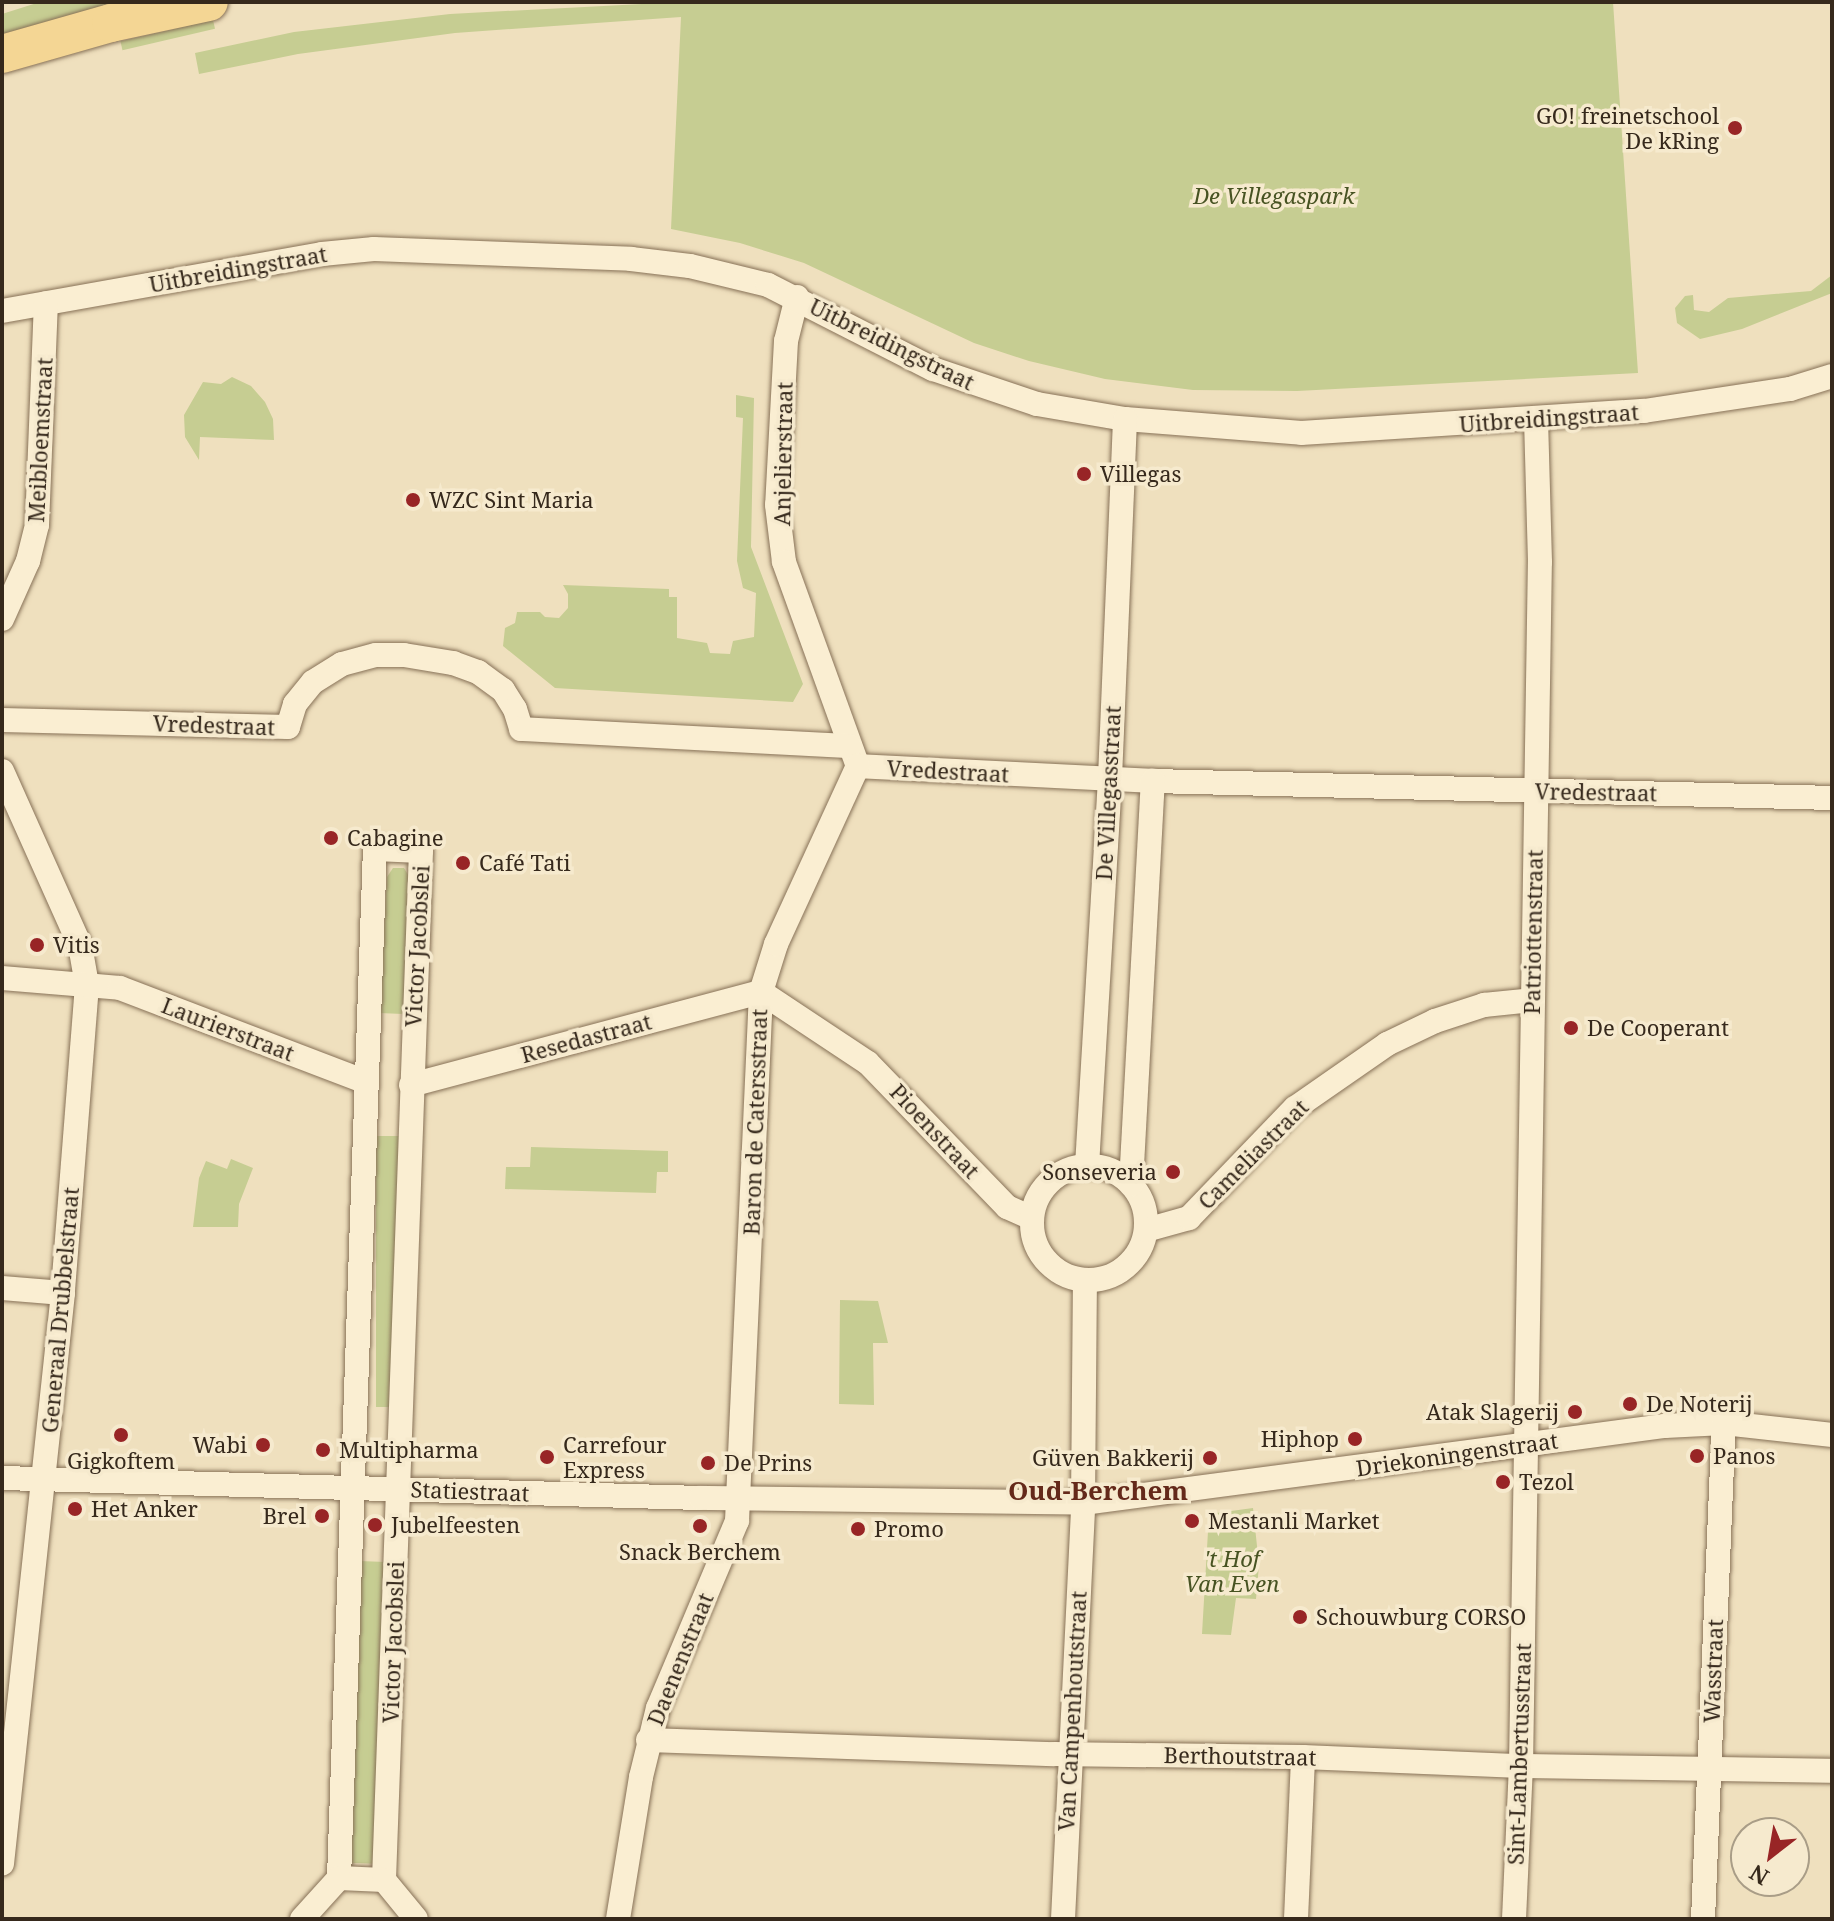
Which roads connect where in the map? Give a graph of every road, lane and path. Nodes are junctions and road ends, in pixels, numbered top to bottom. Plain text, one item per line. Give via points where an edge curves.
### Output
1 (209, 2) edge
2 (2, 54) edge
3 (797, 297) junction
4 (46, 303) junction
5 (2, 311) edge
6 (1832, 376) edge
7 (1125, 419) junction
8 (1536, 419) junction
9 (2, 619) edge
10 (2, 720) edge
11 (854, 756) junction
12 (2, 771) edge
13 (1110, 778) junction
14 (1153, 781) junction
15 (1535, 791) junction
16 (1832, 798) edge
17 (2, 978) edge
18 (87, 985) junction
19 (761, 992) junction
20 (1532, 1000) junction
21 (366, 1082) junction
22 (411, 1085) junction
23 (1087, 1166) junction
24 (1131, 1184) junction
25 (1032, 1218) junction
26 (1145, 1235) junction
27 (1085, 1282) junction
28 (2, 1288) edge
29 (63, 1293) junction
30 (1724, 1423) junction
31 (1832, 1435) edge
32 (1524, 1446) junction
33 (2, 1478) edge
34 (44, 1479) junction
35 (354, 1489) junction
36 (398, 1489) junction
37 (739, 1498) junction
38 (1083, 1503) junction
39 (648, 1740) junction
40 (1069, 1754) junction
41 (1303, 1757) junction
42 (1521, 1766) junction
43 (1709, 1769) junction
44 (1832, 1771) edge
45 (2, 1864) edge
46 (339, 1878) junction
47 (384, 1880) junction
48 (302, 1919) edge
49 (416, 1919) edge
50 (618, 1919) edge
51 (1063, 1919) edge
52 (1296, 1919) edge
53 (1514, 1919) edge
54 (1703, 1919) edge

1 - 2 main road
3 - 4 street, Uitbreidingstraat via 749,279 646,261 374,249
3 - 7 street, Uitbreidingstraat via 971,384 1037,404
3 - 11 street, Anjelierstraat via 786,341 777,505 784,562
4 - 5 street, Uitbreidingstraat
4 - 9 street, Meibloemstraat via 37,525 28,561
6 - 8 street, Uitbreidingstraat via 1732,400
7 - 8 street, Uitbreidingstraat via 1301,433
7 - 13 street, De Villegasstraat
8 - 15 street, Patriottenstraat via 1540,562
10 - 11 street, Vredestraat via 288,727 295,704 313,682 342,664 376,655 404,655 478,672 503,690 521,729
11 - 13 street, Vredestraat
11 - 19 street, Baron de Catersstraat
12 - 18 street, Generaal Drubbelstraat via 80,945
13 - 14 street, Vredestraat
13 - 23 street, De Villegasstraat
14 - 15 street, Vredestraat
14 - 24 street, De Villegasstraat
15 - 16 street, Vredestraat
15 - 20 street, Patriottenstraat
17 - 18 street, Laurierstraat
18 - 21 street, Laurierstraat via 120,988
18 - 29 street, Generaal Drubbelstraat
19 - 22 street, Resedastraat
19 - 25 street, Pioenstraat via 868,1063 1007,1207
19 - 37 street, Baron de Catersstraat
20 - 26 street, Cameliastraat via 1484,1005 1387,1044 1295,1108 1189,1218
20 - 32 street, Patriottenstraat
21 - 22 street, Victor Jacobslei via 375,849 421,851
21 - 35 street, Victor Jacobslei
22 - 36 street, Victor Jacobslei
23 - 24 street via 1103,1168
23 - 25 street via 1056,1176 1040,1195
24 - 26 street, De Villegasstraat via 1143,1206
25 - 27 street via 1032,1234 1046,1261
26 - 27 street via 1136,1257 1121,1271
27 - 38 street
28 - 29 street
29 - 34 street, Generaal Drubbelstraat
30 - 31 street, Driekoningenstraat
30 - 32 street, Driekoningenstraat
30 - 43 street, Wasstraat
32 - 38 street, Driekoningenstraat
32 - 42 street, Sint-Lambertusstraat
33 - 34 street, Statiestraat
34 - 35 street, Statiestraat
34 - 45 street, Generaal Drubbelstraat
35 - 36 street, Statiestraat
35 - 46 street, Victor Jacobslei
36 - 37 street, Statiestraat
36 - 47 street, Victor Jacobslei
37 - 38 street, Statiestraat
37 - 39 street, Daenenstraat via 737,1521
38 - 40 street, Van Campenhoutstraat
39 - 40 street, Berthoutstraat
39 - 50 street, Daenenstraat
40 - 41 street, Berthoutstraat
40 - 51 street, Van Campenhoutstraat
41 - 42 street, Berthoutstraat
41 - 52 street
42 - 43 street, Berthoutstraat
42 - 53 street, Sint-Lambertusstraat
43 - 44 street, Berthoutstraat
43 - 54 street, Wasstraat
46 - 47 street
46 - 48 street
47 - 49 street

